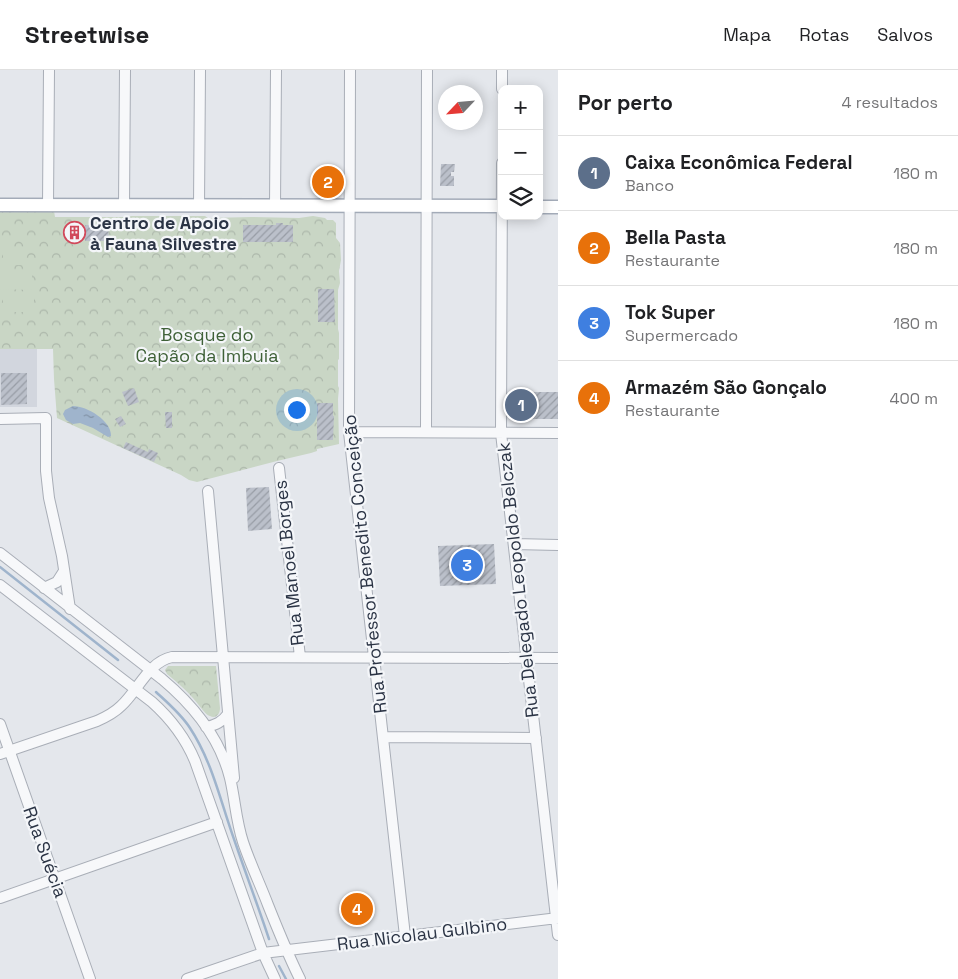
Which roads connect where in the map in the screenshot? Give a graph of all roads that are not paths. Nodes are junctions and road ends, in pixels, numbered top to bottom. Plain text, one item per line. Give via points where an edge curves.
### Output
1 (49, 70) edge
2 (124, 70) edge
3 (200, 70) edge
4 (276, 70) edge
5 (350, 70) edge
6 (427, 70) edge
7 (502, 70) edge
8 (502, 85) edge
9 (0, 205) edge
10 (48, 205) junction
11 (124, 206) junction
12 (199, 206) junction
13 (275, 206) junction
14 (350, 206) junction
15 (427, 206) junction
16 (498, 206) edge
17 (543, 206) edge
18 (558, 207) edge
19 (502, 220) edge
20 (0, 419) edge
21 (349, 432) junction
22 (426, 432) junction
23 (501, 433) junction
24 (558, 434) edge
25 (278, 468) dead end
26 (208, 491) dead end
27 (514, 544) junction
28 (558, 545) edge
29 (0, 553) edge
30 (64, 571) junction
31 (0, 585) edge
32 (44, 588) junction
33 (70, 609) junction
34 (223, 657) junction
35 (300, 657) junction
36 (374, 658) junction
37 (526, 658) junction
38 (558, 658) edge
39 (150, 670) junction
40 (136, 689) junction
41 (228, 714) junction
42 (0, 724) edge
43 (206, 727) junction
44 (383, 737) junction
45 (536, 738) junction
46 (5, 753) edge
47 (217, 822) junction
48 (238, 824) junction
49 (55, 879) junction
50 (0, 898) edge
51 (557, 918) edge
52 (558, 934) edge
53 (405, 936) junction
54 (286, 950) junction
55 (263, 953) junction
56 (205, 976) edge
57 (90, 979) edge
58 (188, 979) edge
59 (275, 979) edge
60 (300, 979) edge

1 - 10 street
2 - 11 street
3 - 12 street
4 - 13 street
5 - 14 street, Rua Professor Benedito Conceição
6 - 15 street
7 - 8 street
9 - 10 main road
10 - 11 main road
11 - 12 main road
12 - 13 main road
13 - 14 main road
14 - 15 main road
14 - 21 street, Rua Professor Benedito Conceição
15 - 16 main road
15 - 22 street
17 - 18 main road
19 - 23 street, Rua Delegado Leopoldo Belczak
20 - 30 street via 46,418 48,498
21 - 22 street
21 - 36 street, Rua Professor Benedito Conceição
22 - 23 street
23 - 24 street
23 - 27 street, Rua Delegado Leopoldo Belczak
25 - 35 street, Rua Manoel Borges
26 - 34 street
27 - 28 street
27 - 37 street, Rua Delegado Leopoldo Belczak
29 - 32 street
30 - 32 street via 57,582
30 - 33 street
31 - 40 street
32 - 33 street
33 - 39 street
34 - 35 street
34 - 39 street via 172,657
34 - 41 street
35 - 36 street
36 - 37 street
36 - 44 street, Rua Professor Benedito Conceição
37 - 38 street
37 - 45 street, Rua Delegado Leopoldo Belczak
39 - 40 street
39 - 43 street via 191,706
40 - 46 street via 122,706 104,718
40 - 47 street via 162,710 185,739
41 - 43 street via 219,724
41 - 48 street
42 - 46 street, Rua Suécia
43 - 48 street via 225,764
44 - 45 street
44 - 53 street, Rua Professor Benedito Conceição
45 - 51 street, Rua Delegado Leopoldo Belczak
46 - 49 street, Rua Suécia
47 - 49 street
47 - 55 street
48 - 54 street
49 - 50 street
49 - 57 street, Rua Suécia
51 - 52 street, Rua Delegado Leopoldo Belczak
51 - 53 street, Rua Nicolau Gulbino
53 - 54 street, Rua Nicolau Gulbino
54 - 55 street, Rua Nicolau Gulbino
54 - 60 street
55 - 56 street, Rua Nicolau Gulbino
55 - 59 street
56 - 58 street, Rua Nicolau Gulbino

